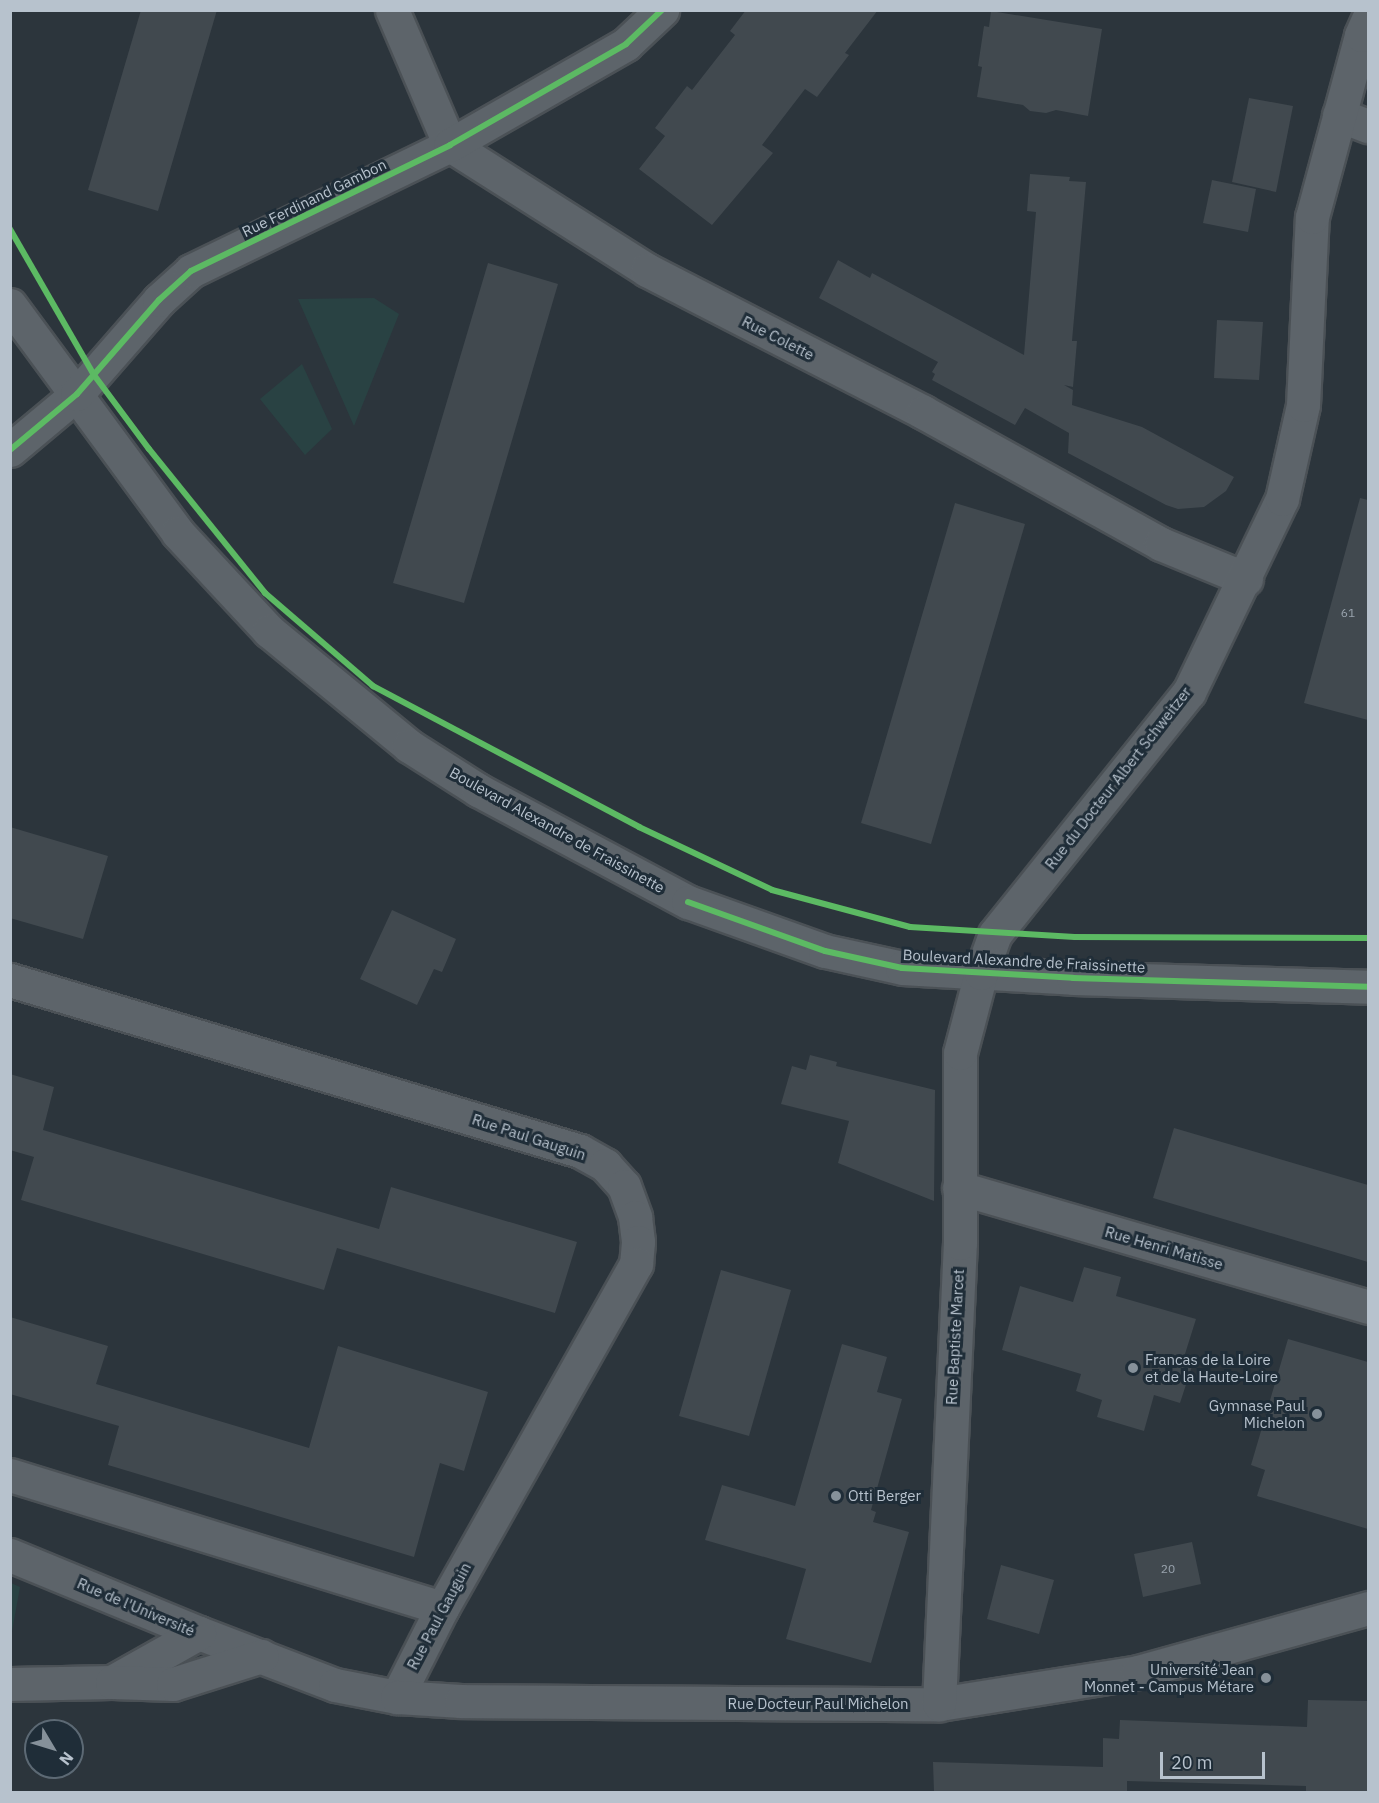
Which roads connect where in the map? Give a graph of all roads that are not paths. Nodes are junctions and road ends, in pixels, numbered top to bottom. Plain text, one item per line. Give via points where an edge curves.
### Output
1 (392, 10) edge
2 (662, 10) edge
3 (1368, 19) edge
4 (1354, 120) edge
5 (450, 145) junction
6 (10, 305) edge
7 (77, 394) junction
8 (10, 450) edge
9 (1246, 579) junction
10 (981, 973) junction
11 (10, 980) edge
12 (1368, 987) edge
13 (959, 1188) junction
14 (1368, 1307) edge
15 (10, 1475) edge
16 (10, 1556) edge
17 (442, 1608) junction
18 (1368, 1608) edge
19 (199, 1633) junction
20 (262, 1656) junction
21 (112, 1682) junction
22 (10, 1684) edge
23 (397, 1697) junction
24 (939, 1704) junction

1 - 5 street
2 - 5 street, Rue Ferdinand Gambon via 626,44
3 - 4 street, Rue du Docteur Albert Schweitzer via 1361,35
4 - 9 street, Rue du Docteur Albert Schweitzer via 1312,217 1303,405 1282,499
5 - 7 street, Rue Ferdinand Gambon via 191,271 159,300
5 - 9 street, Rue Colette via 647,270 923,412 1161,544
6 - 7 street, Boulevard Alexandre de Fraissinette
7 - 8 street, Rue Ferdinand Gambon
7 - 10 street, Boulevard Alexandre de Fraissinette via 178,533 269,631 409,746 468,784 688,902 825,951 902,968
9 - 10 street, Rue du Docteur Albert Schweitzer via 1190,692 995,934
10 - 12 street, Boulevard Alexandre de Fraissinette
10 - 13 street, Rue Baptiste Marcet via 960,1053
11 - 17 street, Rue Paul Gauguin via 580,1151 605,1165 624,1186 635,1217 636,1264
13 - 14 street, Rue Henri Matisse
13 - 24 street, Rue Baptiste Marcet
15 - 17 street
16 - 19 street, Rue de l'Université
17 - 23 street, Rue Paul Gauguin
18 - 24 street, Rue Docteur Paul Michelon via 1138,1672
19 - 20 street, Rue de l'Université
19 - 21 street
20 - 21 street via 173,1684
20 - 23 street, Rue Docteur Paul Michelon via 335,1685
21 - 22 street
23 - 24 street, Rue Docteur Paul Michelon via 461,1701

